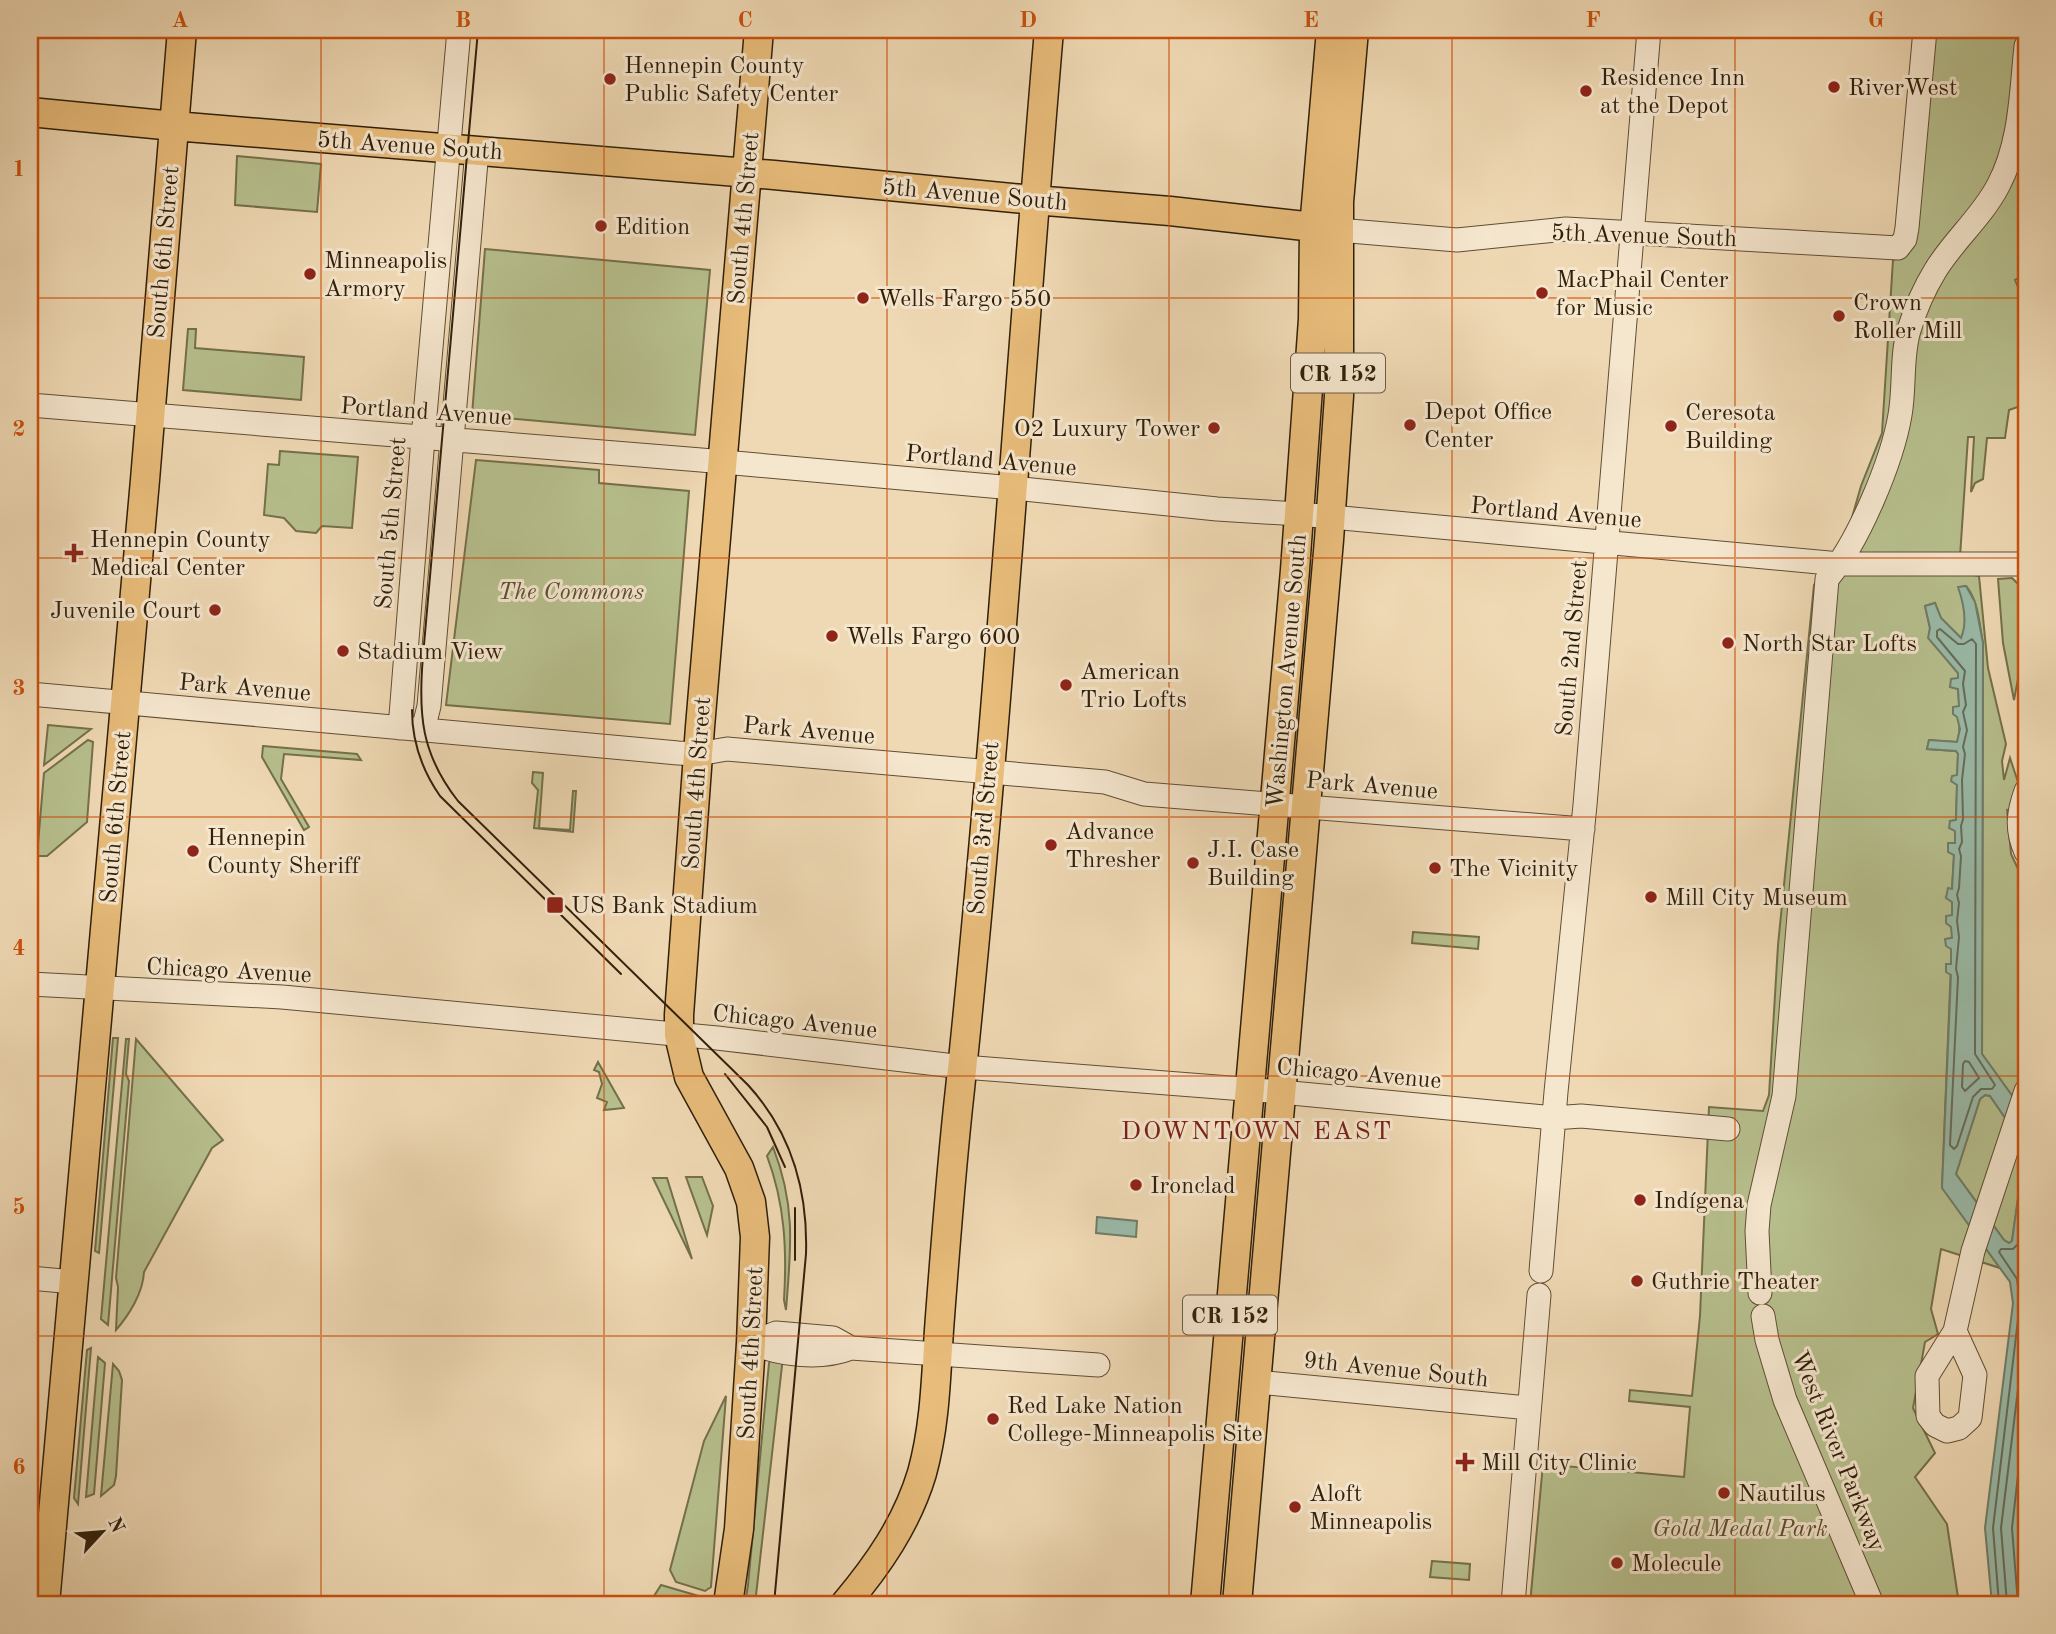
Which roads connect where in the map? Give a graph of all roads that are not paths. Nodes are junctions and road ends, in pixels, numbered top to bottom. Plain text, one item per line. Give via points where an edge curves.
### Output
1 (182, 30) edge
2 (459, 30) edge
3 (759, 30) edge
4 (1049, 30) edge
5 (1331, 30) edge
6 (1354, 30) edge
7 (1649, 30) edge
8 (1926, 30) edge
9 (2026, 46) edge
10 (30, 112) edge
11 (174, 126) junction
12 (449, 149) junction
13 (477, 150) junction
14 (746, 173) junction
15 (1034, 200) junction
16 (1326, 229) junction
17 (1632, 233) junction
18 (30, 405) edge
19 (150, 414) junction
20 (423, 438) junction
21 (453, 439) junction
22 (723, 462) junction
23 (1013, 488) junction
24 (1299, 514) junction
25 (1331, 517) junction
26 (1607, 544) junction
27 (1840, 564) junction
28 (2026, 564) edge
29 (30, 694) edge
30 (125, 702) junction
31 (412, 729) junction
32 (698, 754) junction
33 (989, 771) junction
34 (2026, 791) edge
35 (1275, 803) junction
36 (1306, 805) junction
37 (1583, 829) junction
38 (2026, 852) edge
39 (30, 984) edge
40 (101, 989) junction
41 (679, 1035) junction
42 (962, 1067) junction
43 (1250, 1090) junction
44 (1281, 1092) junction
45 (2020, 1109) edge
46 (1554, 1118) junction
47 (1728, 1129) dead end
48 (1541, 1271) dead end
49 (30, 1278) edge
50 (75, 1282) junction
51 (1539, 1295) dead end
52 (1955, 1331) dead end
53 (751, 1343) junction
54 (938, 1354) junction
55 (1098, 1365) dead end
56 (1256, 1382) junction
57 (1530, 1408) junction
58 (39, 1570) edge
59 (45, 1604) edge
60 (728, 1604) edge
61 (845, 1604) edge
62 (1205, 1604) edge
63 (1237, 1604) edge
64 (1513, 1604) edge
65 (1872, 1604) edge

1 - 11 main road, South 6th Street
2 - 12 street, South 5th Street
3 - 14 main road, South 4th Street
4 - 15 main road, South 3rd Street
5 - 16 main road, Washington Avenue South / CR 152
6 - 16 main road, Washington Avenue South / CR 152
7 - 17 street, South 2nd Street
8 - 17 street, 5th Avenue South via 1907,228 1898,248
9 - 27 street, West River Parkway via 2010,161 1983,211 1936,270 1921,300 1909,332 1893,446
10 - 11 main road, 5th Avenue South
11 - 12 main road, 5th Avenue South
11 - 19 main road, South 6th Street
12 - 13 main road, 5th Avenue South
12 - 20 street, South 5th Street
13 - 14 main road, 5th Avenue South
13 - 21 street
14 - 15 main road, 5th Avenue South
14 - 22 main road, South 4th Street
15 - 16 main road, 5th Avenue South
15 - 23 main road, South 3rd Street
16 - 17 street, 5th Avenue South via 1457,240 1566,229
16 - 24 main road, Washington Avenue South / CR 152 via 1313,319
16 - 25 main road, Washington Avenue South / CR 152 via 1339,396
17 - 26 street, South 2nd Street
18 - 19 street, Portland Avenue
19 - 20 street, Portland Avenue
19 - 30 main road, South 6th Street
20 - 21 street, Portland Avenue
20 - 31 street, South 5th Street
21 - 22 street, Portland Avenue
21 - 31 street via 429,706
22 - 23 street, Portland Avenue
22 - 32 main road, South 4th Street
23 - 24 street, Portland Avenue
23 - 33 main road, South 3rd Street
24 - 25 street, Portland Avenue
24 - 35 main road, Washington Avenue South / CR 152
25 - 26 street, Portland Avenue
25 - 36 main road, Washington Avenue South / CR 152
26 - 27 street, Portland Avenue
26 - 37 street, South 2nd Street
27 - 28 street, Portland Avenue
27 - 65 street, West River Parkway via 1827,579 1784,1096 1757,1231 1767,1340 1785,1401
29 - 30 street, Park Avenue
30 - 31 street, Park Avenue
30 - 40 main road, South 6th Street
31 - 32 street, Park Avenue
32 - 33 street, Park Avenue via 727,749
32 - 41 main road, South 4th Street
33 - 35 street, Park Avenue via 1105,782 1144,794
33 - 42 main road, South 3rd Street
34 - 38 street via 2018,827
35 - 36 street, Park Avenue
35 - 43 main road, Washington Avenue South / CR 152
36 - 37 street, Park Avenue
36 - 44 main road, Washington Avenue South / CR 152
37 - 46 street, South 2nd Street
39 - 40 street, Chicago Avenue
40 - 41 street, Chicago Avenue via 282,997
40 - 50 main road, South 6th Street
41 - 42 street, Chicago Avenue
41 - 53 main road, South 4th Street via 688,1077 733,1156 751,1202 756,1258
42 - 43 street, Chicago Avenue
42 - 54 main road, South 3rd Street
43 - 44 street, Chicago Avenue
43 - 62 main road, Washington Avenue South / CR 152
44 - 46 street, Chicago Avenue
44 - 56 main road, Washington Avenue South / CR 152
45 - 52 street via 1966,1275
46 - 47 street, Chicago Avenue via 1581,1116
46 - 48 street, South 2nd Street
49 - 50 street
50 - 58 main road, South 6th Street
51 - 57 street
53 - 54 street via 776,1333 833,1338 851,1348
53 - 60 main road, South 4th Street via 739,1529
54 - 55 street
54 - 61 main road, South 3rd Street via 934,1408 914,1499 895,1536
56 - 57 street, 9th Avenue South
56 - 63 main road, Washington Avenue South / CR 152
57 - 64 street
58 - 59 main road, South 6th Street

